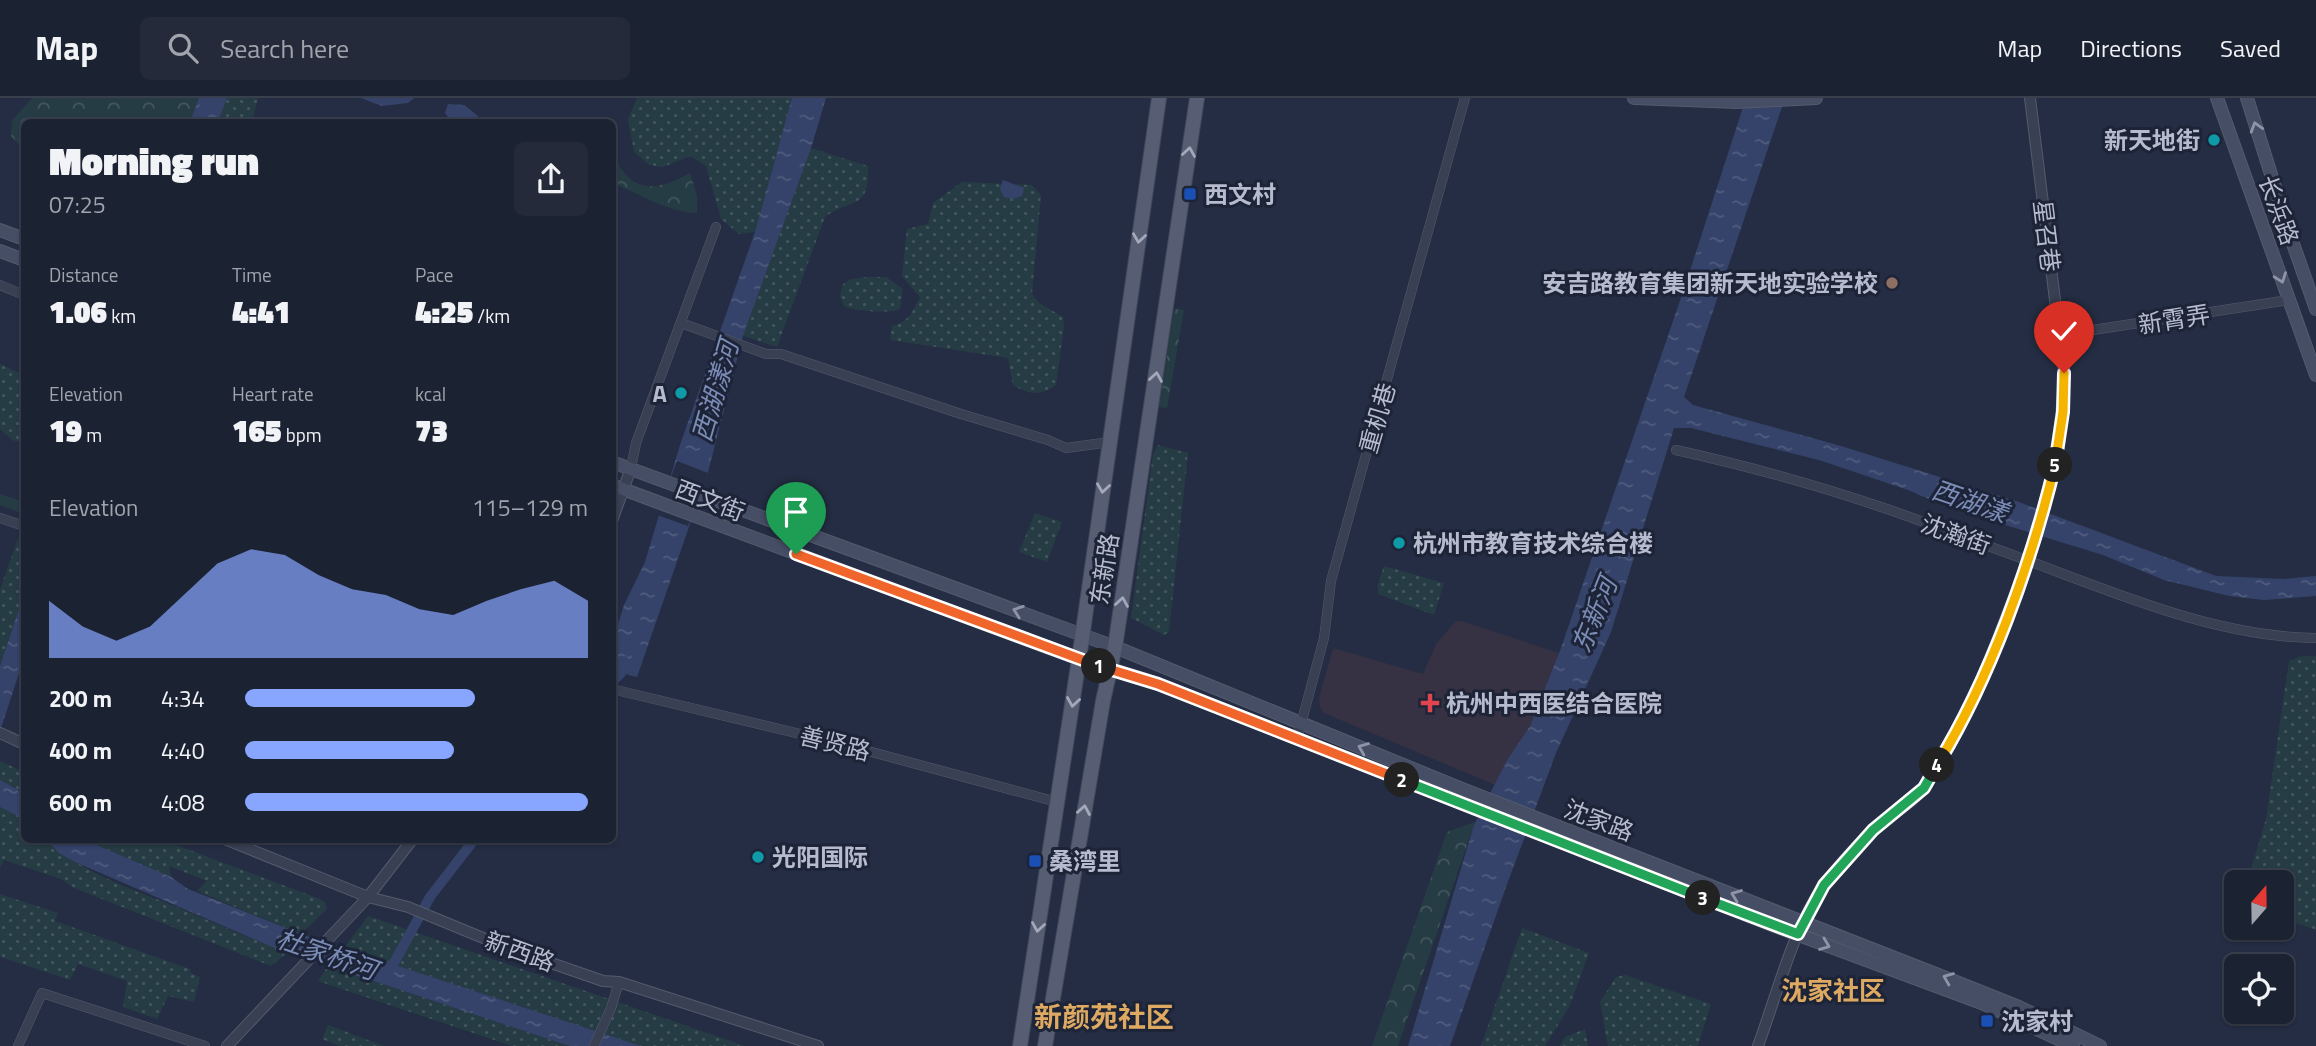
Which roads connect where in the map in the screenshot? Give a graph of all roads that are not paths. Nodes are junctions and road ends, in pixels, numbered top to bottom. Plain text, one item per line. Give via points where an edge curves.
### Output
1 (1160, 98) edge
2 (1198, 98) edge
3 (1465, 98) edge
4 (1634, 98) edge
5 (1816, 98) edge
6 (2030, 98) edge
7 (2217, 98) edge
8 (2247, 98) edge
9 (1801, 99) edge
10 (716, 227) dead end
11 (0, 230) edge
12 (21, 238) edge
13 (0, 251) edge
14 (21, 259) edge
15 (0, 285) edge
16 (21, 294) edge
17 (2289, 300) junction
18 (2316, 306) edge
19 (681, 323) junction
20 (2060, 335) junction
21 (2316, 375) edge
22 (1110, 442) junction
23 (1676, 450) dead end
24 (616, 463) edge
25 (631, 468) junction
26 (618, 487) edge
27 (0, 518) edge
28 (21, 525) edge
29 (2026, 560) junction
30 (1082, 635) junction
31 (2316, 638) edge
32 (1115, 647) junction
33 (1079, 659) junction
34 (1109, 669) junction
35 (616, 690) edge
36 (1303, 723) junction
37 (1, 733) edge
38 (1297, 739) junction
39 (21, 743) edge
40 (1057, 802) junction
41 (234, 843) edge
42 (410, 843) edge
43 (368, 897) junction
44 (1803, 922) junction
45 (1798, 934) junction
46 (619, 982) junction
47 (18, 1046) edge
48 (205, 1046) edge
49 (228, 1046) edge
50 (594, 1046) edge
51 (818, 1046) edge
52 (1020, 1046) edge
53 (1045, 1046) edge
54 (1758, 1046) edge
55 (2073, 1046) edge
56 (2100, 1046) edge

1 -> 22 main road, 东新路
32 -> 2 main road, 东新路
3 - 36 street, 重机巷 via 1331,582 1324,638
4 - 9 main road
5 - 9 main road
6 - 20 street, 星召巷
7 -> 17 main road, 长浜路
18 -> 8 main road, 长浜路
10 - 19 street
11 - 12 main road
13 - 14 main road
15 - 16 street
17 - 20 street, 新霄弄
17 - 21 main road, 长浜路
19 - 22 street via 1066,448
19 - 25 street
20 - 29 street, 星召巷 via 2064,373 2057,458
22 -> 30 main road, 东新路
23 - 29 street, 沈瀚街 via 1875,505
24 - 25 main road, 西文街
25 - 26 street
30 -> 25 main road, 西文街
26 - 33 main road, 西文街
27 - 28 street
29 - 31 street, 沈瀚街 via 2150,606 2281,636
29 - 44 street, 星召巷 via 1984,676 1924,788 1873,830 1824,885
30 - 32 main road, 沈家路
30 - 33 main road, 东新路
32 - 34 main road, 东新路
32 - 36 main road, 沈家路
33 - 34 main road, 西文街
33 -> 40 main road, 东新路
34 - 38 main road, 沈家路
53 -> 34 main road, 东新路
35 - 40 street, 善贤路
36 - 38 street, 重机巷
44 -> 36 main road, 沈家路
37 - 39 street
38 - 45 main road, 沈家路
40 -> 52 main road, 东新路
41 - 43 street, 新西路
42 - 43 street
43 - 46 street, 新西路 via 408,907 603,981
43 - 49 street
44 - 45 street, 星召巷
56 -> 44 main road, 沈家路 via 2019,1007
45 - 54 street, 星召巷
45 -> 55 main road, 沈家路 via 1983,1004
46 - 50 street
46 - 51 street, 新西路
47 - 48 street via 42,993

